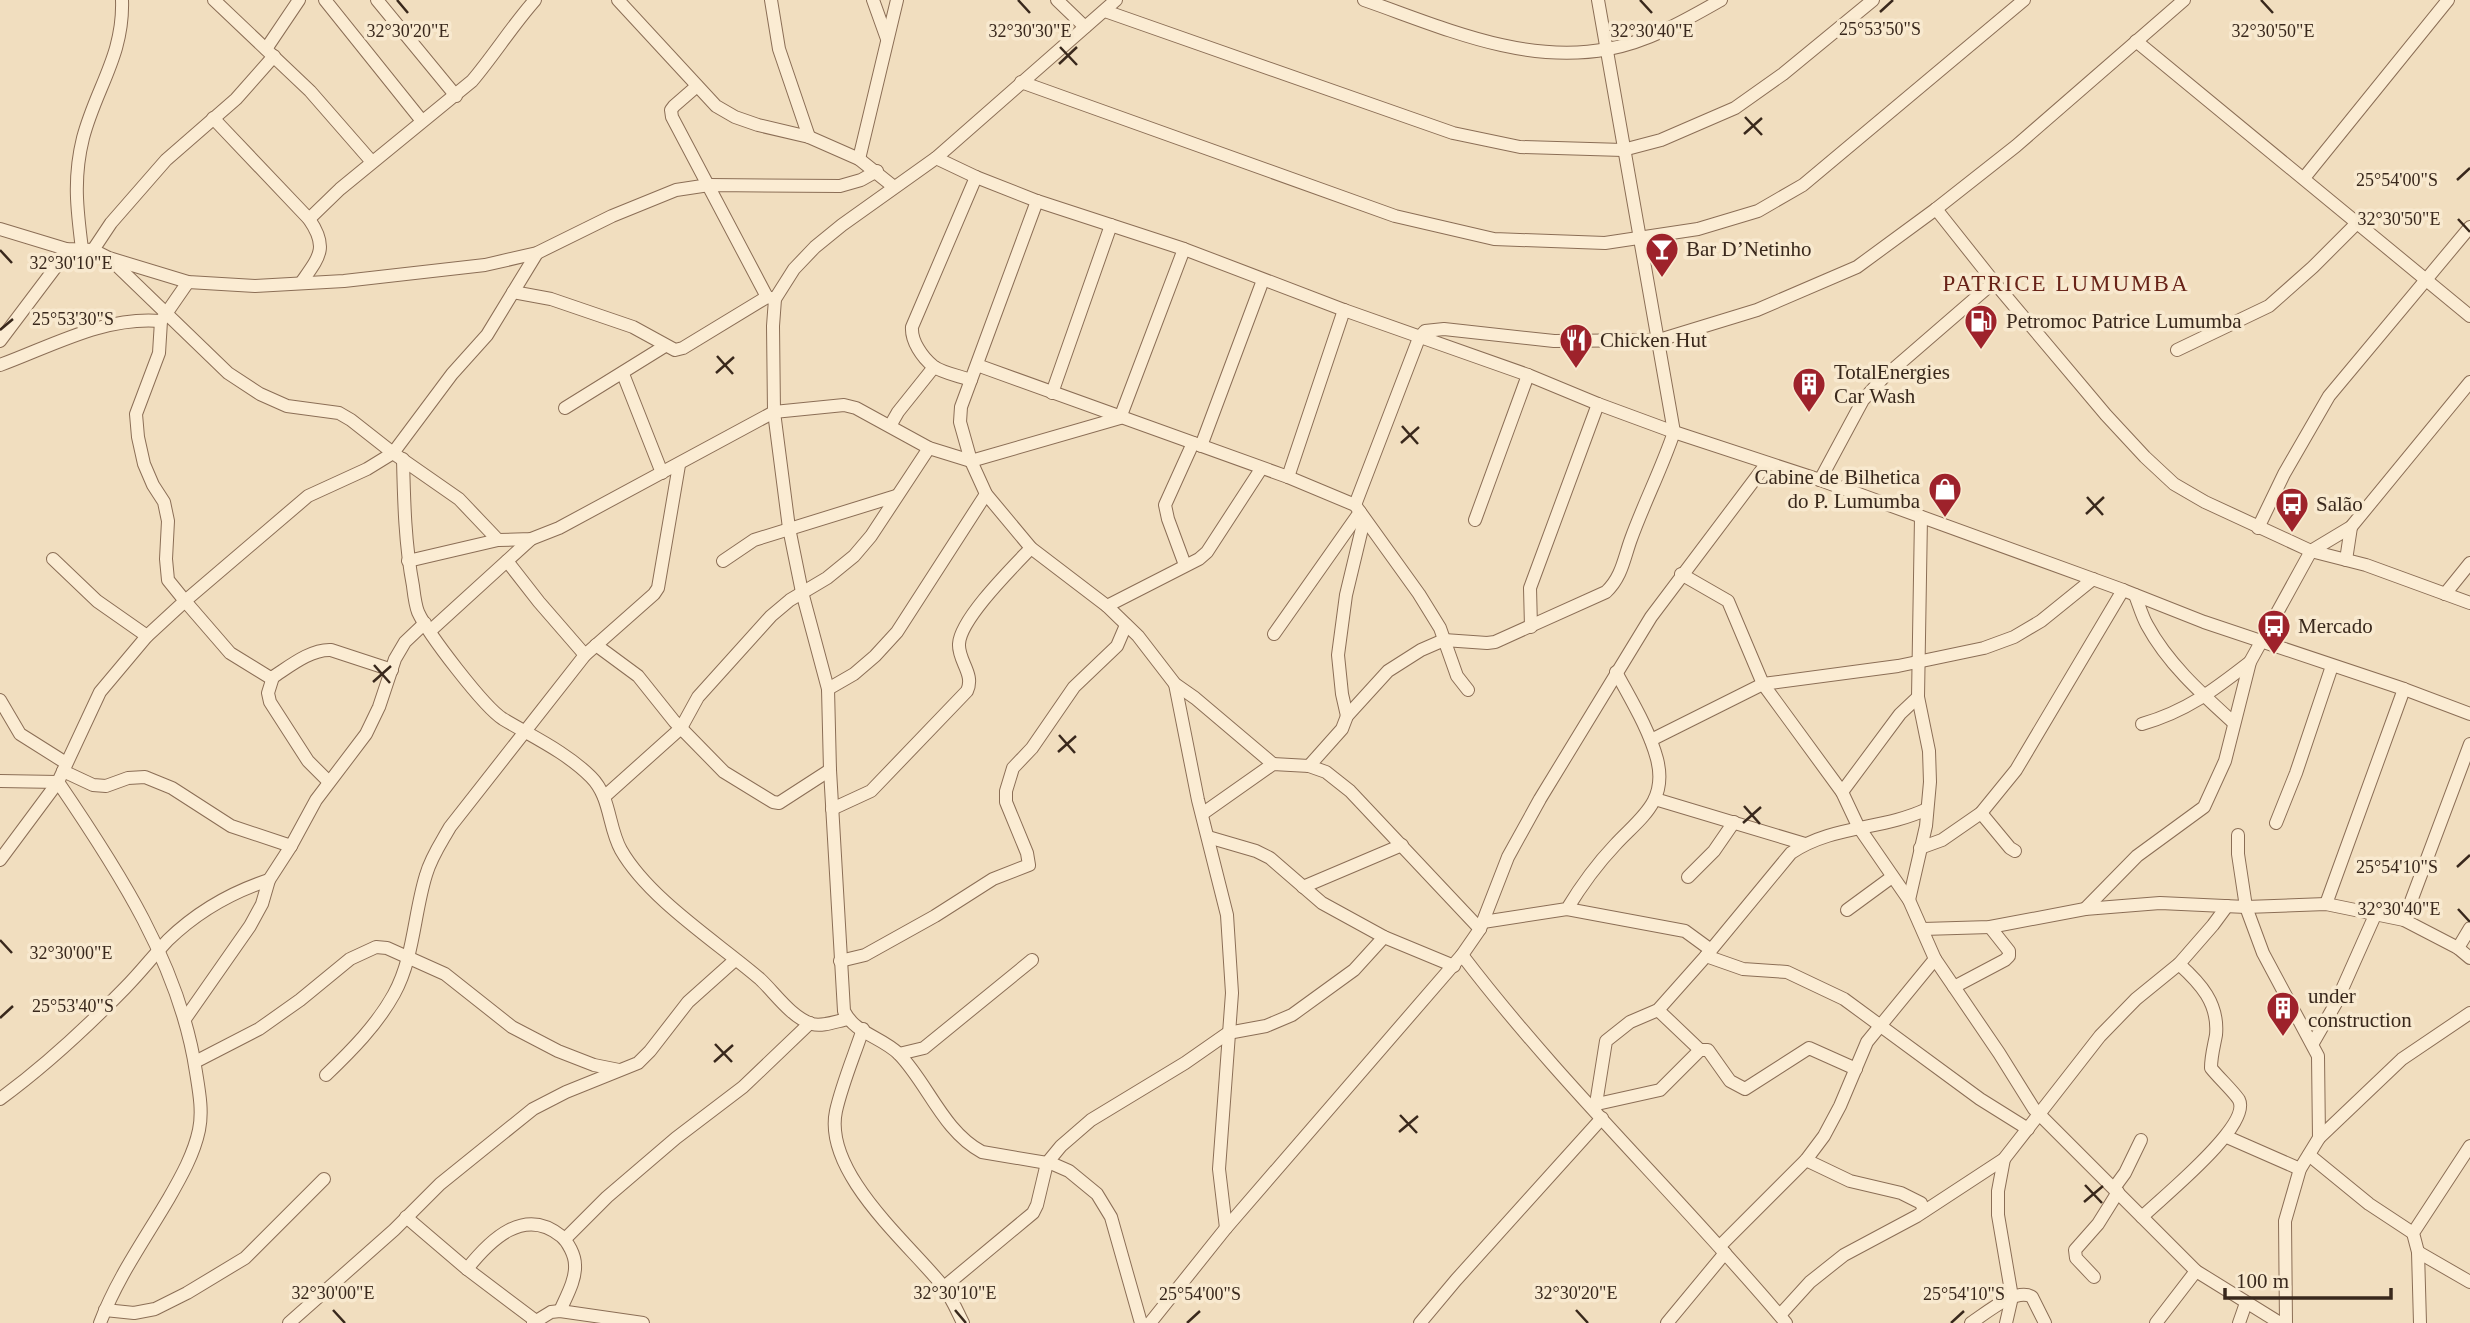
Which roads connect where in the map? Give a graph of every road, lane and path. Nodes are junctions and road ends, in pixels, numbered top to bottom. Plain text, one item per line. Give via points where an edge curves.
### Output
1 (122, 0) edge
2 (214, 0) edge
3 (299, 0) edge
4 (325, 0) edge
5 (377, 0) edge
6 (535, 0) edge
7 (618, 0) edge
8 (771, 0) edge
9 (873, 0) edge
10 (897, 0) edge
11 (1057, 0) edge
12 (1116, 0) edge
13 (1364, 0) edge
14 (1598, 0) edge
15 (1721, 0) edge
16 (1873, 0) edge
17 (2024, 0) edge
18 (2184, 0) edge
19 (2448, 0) edge
20 (1105, 10) junction
21 (1086, 27) junction
22 (887, 39) junction
23 (2136, 41) junction
24 (1608, 49) junction
25 (270, 53) junction
26 (1021, 82) junction
27 (697, 86) junction
28 (456, 96) junction
29 (213, 118) junction
30 (422, 121) junction
31 (810, 136) junction
32 (1623, 150) junction
33 (936, 158) junction
34 (859, 159) junction
35 (372, 162) junction
36 (877, 171) junction
37 (976, 177) junction
38 (2304, 178) junction
39 (709, 185) junction
40 (894, 187) junction
41 (1037, 201) junction
42 (1936, 209) junction
43 (309, 219) junction
44 (2358, 222) junction
45 (1111, 225) junction
46 (2470, 227) edge
47 (0, 229) edge
48 (1640, 237) junction
49 (66, 249) junction
50 (1184, 249) junction
51 (88, 250) junction
52 (537, 253) junction
53 (109, 258) junction
54 (1263, 280) junction
55 (2426, 280) junction
56 (188, 282) junction
57 (1994, 282) junction
58 (301, 284) junction
59 (513, 292) junction
60 (771, 298) junction
61 (1344, 310) junction
62 (2470, 316) edge
63 (163, 318) junction
64 (1419, 338) junction
65 (1658, 340) junction
66 (0, 341) edge
67 (666, 346) junction
68 (2177, 350) dead end
69 (0, 365) edge
70 (977, 365) junction
71 (934, 367) junction
72 (623, 374) junction
73 (1528, 375) junction
74 (971, 380) junction
75 (2470, 382) edge
76 (1052, 393) junction
77 (1598, 404) junction
78 (565, 408) dead end
79 (774, 412) junction
80 (1120, 418) junction
81 (890, 426) junction
82 (1674, 432) junction
83 (1197, 445) junction
84 (929, 448) junction
85 (398, 456) junction
86 (971, 461) junction
87 (1767, 463) junction
88 (678, 464) junction
89 (1261, 469) junction
90 (662, 473) junction
91 (1288, 477) junction
92 (1819, 480) junction
93 (986, 495) junction
94 (896, 496) junction
95 (1360, 512) junction
96 (1922, 517) junction
97 (1475, 520) dead end
98 (2351, 527) junction
99 (789, 528) junction
100 (2258, 528) junction
101 (531, 539) junction
102 (498, 540) junction
103 (1031, 548) junction
104 (2311, 551) junction
105 (53, 559) dead end
106 (2346, 560) junction
107 (408, 561) junction
108 (507, 561) junction
109 (723, 561) dead end
110 (2470, 563) edge
111 (1185, 565) junction
112 (1681, 574) junction
113 (2093, 579) junction
114 (2129, 592) junction
115 (802, 593) junction
116 (2445, 594) junction
117 (185, 601) junction
118 (2470, 603) edge
119 (1108, 606) junction
120 (1126, 625) junction
121 (428, 627) junction
122 (1531, 627) junction
123 (1274, 634) dead end
124 (147, 636) junction
125 (1444, 640) junction
126 (2261, 641) junction
127 (596, 645) junction
128 (585, 654) junction
129 (2250, 662) junction
130 (1920, 663) junction
131 (2332, 666) junction
132 (391, 670) junction
133 (1616, 672) junction
134 (273, 677) junction
135 (1175, 684) junction
136 (1763, 684) junction
137 (828, 689) junction
138 (2404, 689) junction
139 (1468, 690) dead end
140 (1918, 697) junction
141 (2205, 697) junction
142 (0, 700) edge
143 (2470, 714) edge
144 (1348, 716) junction
145 (2234, 723) junction
146 (2142, 724) dead end
147 (681, 728) junction
148 (525, 730) junction
149 (1651, 740) junction
150 (2470, 744) edge
151 (1273, 764) junction
152 (1309, 766) junction
153 (830, 770) junction
154 (62, 772) junction
155 (0, 781) edge
156 (328, 781) junction
157 (1842, 792) junction
158 (604, 797) junction
159 (1655, 799) junction
160 (832, 809) junction
161 (1927, 809) junction
162 (1981, 813) junction
163 (1202, 814) junction
164 (1734, 822) junction
165 (2276, 823) dead end
166 (1858, 826) junction
167 (2238, 835) dead end
168 (1208, 837) junction
169 (1805, 844) junction
170 (1402, 845) junction
171 (291, 846) junction
172 (1920, 848) junction
173 (2015, 851) dead end
174 (0, 860) edge
175 (1688, 877) dead end
176 (1892, 877) junction
177 (269, 880) junction
178 (1303, 887) junction
179 (1909, 900) junction
180 (2326, 904) junction
181 (2227, 906) junction
182 (2246, 907) junction
183 (1567, 909) junction
184 (2085, 909) junction
185 (1847, 910) dead end
186 (2376, 913) junction
187 (2404, 919) junction
188 (1482, 925) junction
189 (1990, 928) junction
190 (2470, 928) edge
191 (1923, 929) junction
192 (1384, 937) junction
193 (2458, 948) junction
194 (158, 951) junction
195 (1708, 953) junction
196 (1462, 955) junction
197 (407, 957) junction
198 (2470, 958) edge
199 (1935, 959) junction
200 (735, 960) junction
201 (1032, 960) dead end
202 (840, 961) junction
203 (2179, 964) junction
204 (1454, 966) junction
205 (1954, 987) junction
206 (1658, 1010) junction
207 (2470, 1013) edge
208 (185, 1019) junction
209 (848, 1019) junction
210 (810, 1023) junction
211 (1881, 1024) junction
212 (863, 1029) junction
213 (1228, 1033) junction
214 (2313, 1043) junction
215 (1700, 1050) junction
216 (899, 1054) junction
217 (195, 1062) junction
218 (1856, 1069) junction
219 (620, 1070) junction
220 (326, 1076) dead end
221 (0, 1099) edge
222 (1598, 1111) junction
223 (2041, 1114) junction
224 (2028, 1129) junction
225 (2227, 1137) junction
226 (2319, 1138) junction
227 (2141, 1140) dead end
228 (2470, 1146) edge
229 (2309, 1155) junction
230 (2004, 1159) junction
231 (1806, 1160) junction
232 (1047, 1163) junction
233 (2300, 1169) junction
234 (324, 1179) dead end
235 (2116, 1190) junction
236 (1924, 1211) junction
237 (406, 1217) junction
238 (2142, 1217) junction
239 (1226, 1228) junction
240 (2413, 1233) junction
241 (565, 1239) junction
242 (1723, 1250) junction
243 (2418, 1252) junction
244 (467, 1269) junction
245 (2196, 1271) junction
246 (2094, 1277) dead end
247 (2470, 1282) edge
248 (944, 1287) junction
249 (2012, 1297) junction
250 (2246, 1303) junction
251 (105, 1310) junction
252 (560, 1311) junction
253 (134, 1313) junction
254 (1783, 1319) edge
255 (534, 1322) edge
256 (100, 1323) edge
257 (149, 1323) edge
258 (289, 1323) edge
259 (643, 1323) edge
260 (963, 1323) edge
261 (1141, 1323) edge
262 (1150, 1323) edge
263 (1420, 1323) edge
264 (1667, 1323) edge
265 (1971, 1323) edge
266 (2006, 1323) edge
267 (2045, 1323) edge
268 (2156, 1323) edge
269 (2239, 1323) edge
270 (2283, 1323) edge
271 (2420, 1323) edge

1 - 51 street via 115,55 83,139 75,190
2 - 25 street
3 - 25 street
4 - 30 street
5 - 28 street
6 - 28 street
7 - 27 street
8 - 31 street via 779,49
9 - 22 street
10 - 22 street
11 - 21 street
12 - 20 street
13 - 24 street via 1483,42 1523,51
14 - 24 street
15 - 24 street via 1645,38
16 - 32 street via 1735,108 1661,140
17 - 48 street via 1803,185 1758,211 1698,229
18 - 23 street
19 - 38 street
20 - 21 street
20 - 32 street via 1452,133 1520,147
21 - 26 street
22 - 34 street
23 - 38 street
23 - 42 street
24 - 32 street
25 - 29 street via 236,99
25 - 35 street
26 - 33 street
26 - 48 street via 1395,216 1494,239 1605,243
27 - 31 street via 735,117
27 - 39 street via 671,110
28 - 30 street
29 - 43 street
29 - 51 street via 166,160
30 - 35 street
31 - 34 street
32 - 48 street
33 - 37 street
33 - 40 street
34 - 36 street
35 - 43 street
36 - 39 street via 840,186
36 - 40 street
37 - 41 street
37 - 71 street via 912,327 915,344
38 - 44 street
39 - 52 street via 676,190
39 - 60 street via 745,258
40 - 60 street via 815,247
41 - 45 street
41 - 70 street
42 - 57 street
42 - 65 street via 1857,267 1758,310
43 - 58 street via 322,242 320,255
44 - 55 street
44 - 68 street via 2269,306
45 - 50 street
45 - 76 street
46 - 55 street
47 - 49 street
48 - 65 street
49 - 51 street
49 - 66 street
50 - 54 street
50 - 80 street
51 - 53 street
52 - 58 street via 485,265
52 - 59 street
53 - 56 street
53 - 63 street
54 - 61 street
54 - 83 street
55 - 62 street
55 - 100 street via 2329,396
56 - 58 street
56 - 63 street
57 - 92 street via 1863,400
57 - 100 street via 2145,457 2174,484
59 - 67 street via 551,299 633,327
59 - 85 street
60 - 67 street via 683,348
60 - 79 street
61 - 64 street
61 - 91 street
63 - 69 street via 96,327
63 - 85 street via 260,394 287,406 339,413
63 - 117 street via 159,353 136,414 145,464 168,521 168,580
64 - 65 street via 1425,331 1444,329 1554,341
64 - 73 street
64 - 95 street
65 - 82 street
67 - 72 street
70 - 74 street
70 - 76 street
71 - 74 street
71 - 81 street
72 - 78 street
72 - 90 street
73 - 77 street
73 - 97 street
74 - 86 street via 960,422
75 - 98 street
76 - 80 street
77 - 82 street
77 - 122 street via 1530,589
79 - 81 street via 844,405
79 - 88 street
79 - 99 street
80 - 83 street
80 - 86 street
81 - 84 street
82 - 87 street
82 - 122 street via 1615,584
83 - 89 street
83 - 111 street via 1165,505
84 - 86 street
84 - 94 street
85 - 102 street via 459,499
85 - 107 street
85 - 117 street via 308,496
86 - 93 street
87 - 92 street
87 - 112 street
88 - 90 street
88 - 127 street via 654,594
89 - 91 street
89 - 111 street via 1207,552
90 - 101 street
91 - 95 street
92 - 96 street
93 - 103 street
93 - 137 street via 897,632 854,674
94 - 99 street
94 - 115 street via 854,556
95 - 123 street
95 - 125 street via 1419,594
95 - 144 street via 1338,655
96 - 113 street
96 - 130 street
98 - 104 street
98 - 106 street
99 - 109 street via 754,540
99 - 115 street
100 - 104 street
101 - 102 street
101 - 108 street
102 - 107 street
103 - 119 street
103 - 160 street via 992,589 958,640 970,679 967,691 871,791
104 - 106 street
104 - 126 street
105 - 124 street via 97,601
106 - 116 street
107 - 121 street via 417,610
108 - 121 street
108 - 128 street
110 - 116 street
111 - 119 street
112 - 133 street
112 - 136 street via 1728,601
113 - 114 street
113 - 130 street via 2014,637
114 - 126 street
114 - 141 street via 2165,654
114 - 162 street via 2016,770
115 - 137 street
115 - 147 street via 771,616 698,697
116 - 118 street
117 - 124 street
117 - 134 street via 230,653
119 - 120 street
120 - 135 street
120 - 202 street via 1117,646 1074,687 1013,768 1006,802 1029,865 993,879 865,955
121 - 132 street via 405,642
121 - 148 street via 484,702
122 - 125 street via 1487,643
124 - 154 street via 100,692
125 - 139 street via 1457,676
125 - 144 street via 1388,671
126 - 129 street
126 - 131 street
127 - 128 street
127 - 147 street via 638,676
128 - 148 street
129 - 141 street
129 - 145 street
130 - 136 street
130 - 140 street
131 - 138 street
131 - 165 street
132 - 134 street via 321,650
132 - 156 street via 366,734
133 - 149 street
133 - 188 street via 1508,858
134 - 156 street via 270,702 308,761
135 - 151 street
135 - 163 street
136 - 149 street
136 - 157 street
137 - 153 street
138 - 143 street
138 - 180 street
140 - 157 street via 1899,714
140 - 161 street via 1929,751
141 - 145 street
141 - 146 street
142 - 154 street via 20,734
144 - 152 street
145 - 184 street via 2225,761 2204,807 2137,856
147 - 153 street via 724,772 773,802 779,803
147 - 158 street
148 - 158 street via 579,766
148 - 197 street via 431,859
149 - 159 street via 1660,785
150 - 187 street
151 - 152 street
151 - 163 street
152 - 170 street via 1326,772 1350,791
153 - 160 street
154 - 155 street
154 - 171 street via 106,786 145,777 172,788 230,826
154 - 174 street
154 - 194 street
156 - 171 street
157 - 166 street
158 - 200 street via 621,849 643,878
159 - 164 street
159 - 183 street via 1646,815 1589,875
160 - 202 street
161 - 166 street via 1906,819
161 - 172 street
162 - 172 street via 1942,840
162 - 173 street
163 - 168 street
164 - 169 street
164 - 175 street
166 - 169 street
166 - 176 street
167 - 182 street
168 - 178 street via 1270,858
168 - 213 street via 1227,915 1232,993
169 - 195 street via 1791,853
170 - 178 street
170 - 188 street
171 - 177 street
172 - 179 street
176 - 179 street
176 - 185 street
177 - 194 street via 214,904
177 - 208 street via 250,926
178 - 192 street via 1322,904
179 - 191 street
180 - 182 street
180 - 186 street
181 - 182 street
181 - 184 street
181 - 203 street
182 - 214 street via 2263,953
183 - 188 street
183 - 195 street via 1685,931
184 - 189 street
186 - 187 street
186 - 214 street
187 - 193 street
188 - 196 street
189 - 191 street
189 - 205 street via 2009,956
190 - 193 street
191 - 199 street
192 - 204 street
192 - 213 street via 1354,971 1292,1015 1266,1026
193 - 198 street
194 - 208 street
194 - 221 street via 125,989 37,1072
195 - 206 street
195 - 211 street via 1743,969 1787,972 1844,999
196 - 204 street
196 - 222 street via 1498,1002
197 - 217 street via 376,947 350,959 259,1029
197 - 219 street via 445,974 512,1027 594,1065
197 - 220 street via 394,994 356,1046
199 - 205 street
199 - 211 street
200 - 210 street
200 - 219 street via 688,1002 638,1063
201 - 216 street via 924,1048
202 - 209 street
203 - 223 street via 2100,1036
203 - 225 street via 2207,994 2216,1032 2211,1068 2239,1101 2240,1110
204 - 239 street
205 - 223 street
206 - 215 street
206 - 222 street via 1630,1022 1606,1041
207 - 226 street via 2402,1059
208 - 217 street
209 - 210 street
209 - 212 street
210 - 241 street via 743,1087 607,1197
211 - 218 street
211 - 224 street via 1980,1100
212 - 216 street
212 - 248 street via 835,1113 837,1149 848,1172
213 - 232 street via 1091,1120
213 - 239 street via 1219,1169
214 - 226 street via 2319,1064
215 - 218 street via 1708,1049 1730,1081 1745,1089 1809,1048
215 - 222 street via 1660,1090 1632,1095
216 - 232 street via 972,1147
217 - 251 street via 199,1130 184,1171
218 - 231 street via 1833,1121
219 - 237 street via 533,1109
222 - 242 street
222 - 263 street
223 - 224 street
223 - 235 street
224 - 230 street
225 - 233 street
225 - 238 street
226 - 229 street
227 - 235 street
228 - 240 street
229 - 233 street
229 - 240 street
230 - 236 street
230 - 249 street via 1998,1215
231 - 236 street via 1850,1181 1901,1193 1919,1201
231 - 242 street
232 - 248 street via 1033,1213
232 - 261 street via 1069,1171 1104,1205
233 - 270 street via 2284,1221
234 - 253 street via 245,1258 187,1293
235 - 238 street
235 - 246 street via 2098,1224 2075,1250 2076,1258
236 - 254 street via 1844,1255 1810,1282
237 - 244 street
237 - 258 street
238 - 245 street
239 - 262 street
240 - 243 street
241 - 244 street via 530,1223 512,1228 490,1242
241 - 252 street via 576,1265
242 - 254 street
242 - 264 street
243 - 247 street
243 - 271 street
244 - 255 street
245 - 250 street
245 - 268 street
248 - 260 street
249 - 265 street
249 - 266 street
249 - 267 street via 2032,1297
250 - 269 street
250 - 270 street
251 - 253 street
251 - 256 street
252 - 255 street
252 - 259 street
253 - 257 street

